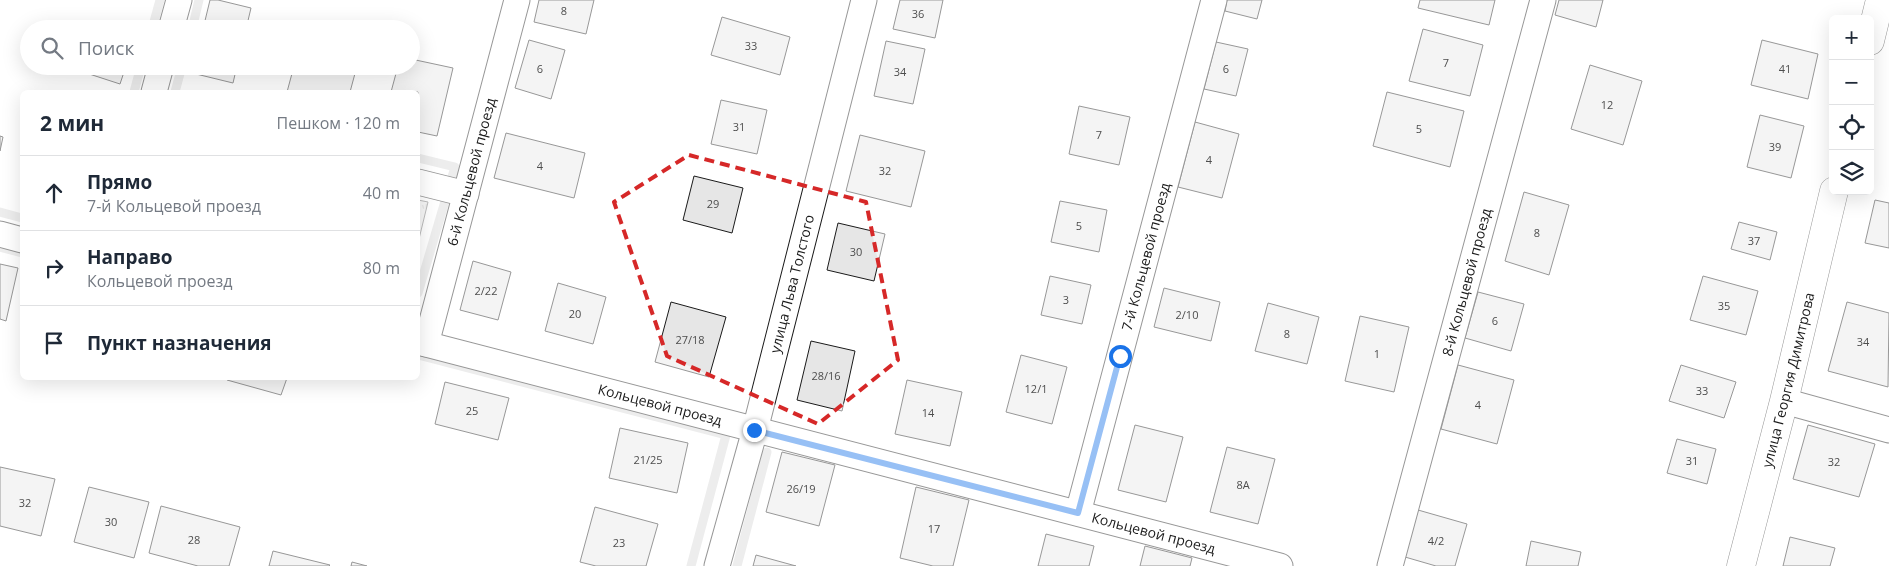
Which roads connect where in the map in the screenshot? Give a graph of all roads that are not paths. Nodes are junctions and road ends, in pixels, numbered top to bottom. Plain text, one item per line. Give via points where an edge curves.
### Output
1 (179, 0) edge
2 (516, 0) edge
3 (864, 0) edge
4 (1214, 0) edge
5 (1543, 0) edge
6 (1880, 0) edge
7 (173, 20) edge
8 (1874, 25) edge
9 (159, 75) edge
10 (155, 90) edge
11 (420, 182) edge
12 (466, 194) junction
13 (1833, 195) edge
14 (0, 234) edge
15 (20, 239) edge
16 (422, 343) edge
17 (1784, 401) junction
18 (754, 430) junction
19 (1889, 430) edge
20 (1078, 513) junction
21 (717, 566) edge
22 (1280, 566) edge
23 (1390, 566) edge
24 (1741, 566) edge

1 - 7 street
2 - 12 street, 6-й Кольцевой проезд
3 - 18 street, улица Льва Толстого
4 - 20 street, 7-й Кольцевой проезд
5 - 23 street, 8-й Кольцевой проезд
6 - 8 street
9 - 10 street
11 - 12 street
12 - 16 street, 6-й Кольцевой проезд
13 - 17 street, улица Георгия Димитрова
14 - 15 street
16 - 18 street, Кольцевой проезд
17 - 19 street
17 - 24 street, улица Георгия Димитрова
18 - 20 street, Кольцевой проезд
18 - 21 street, улица Льва Толстого
20 - 22 street, Кольцевой проезд

